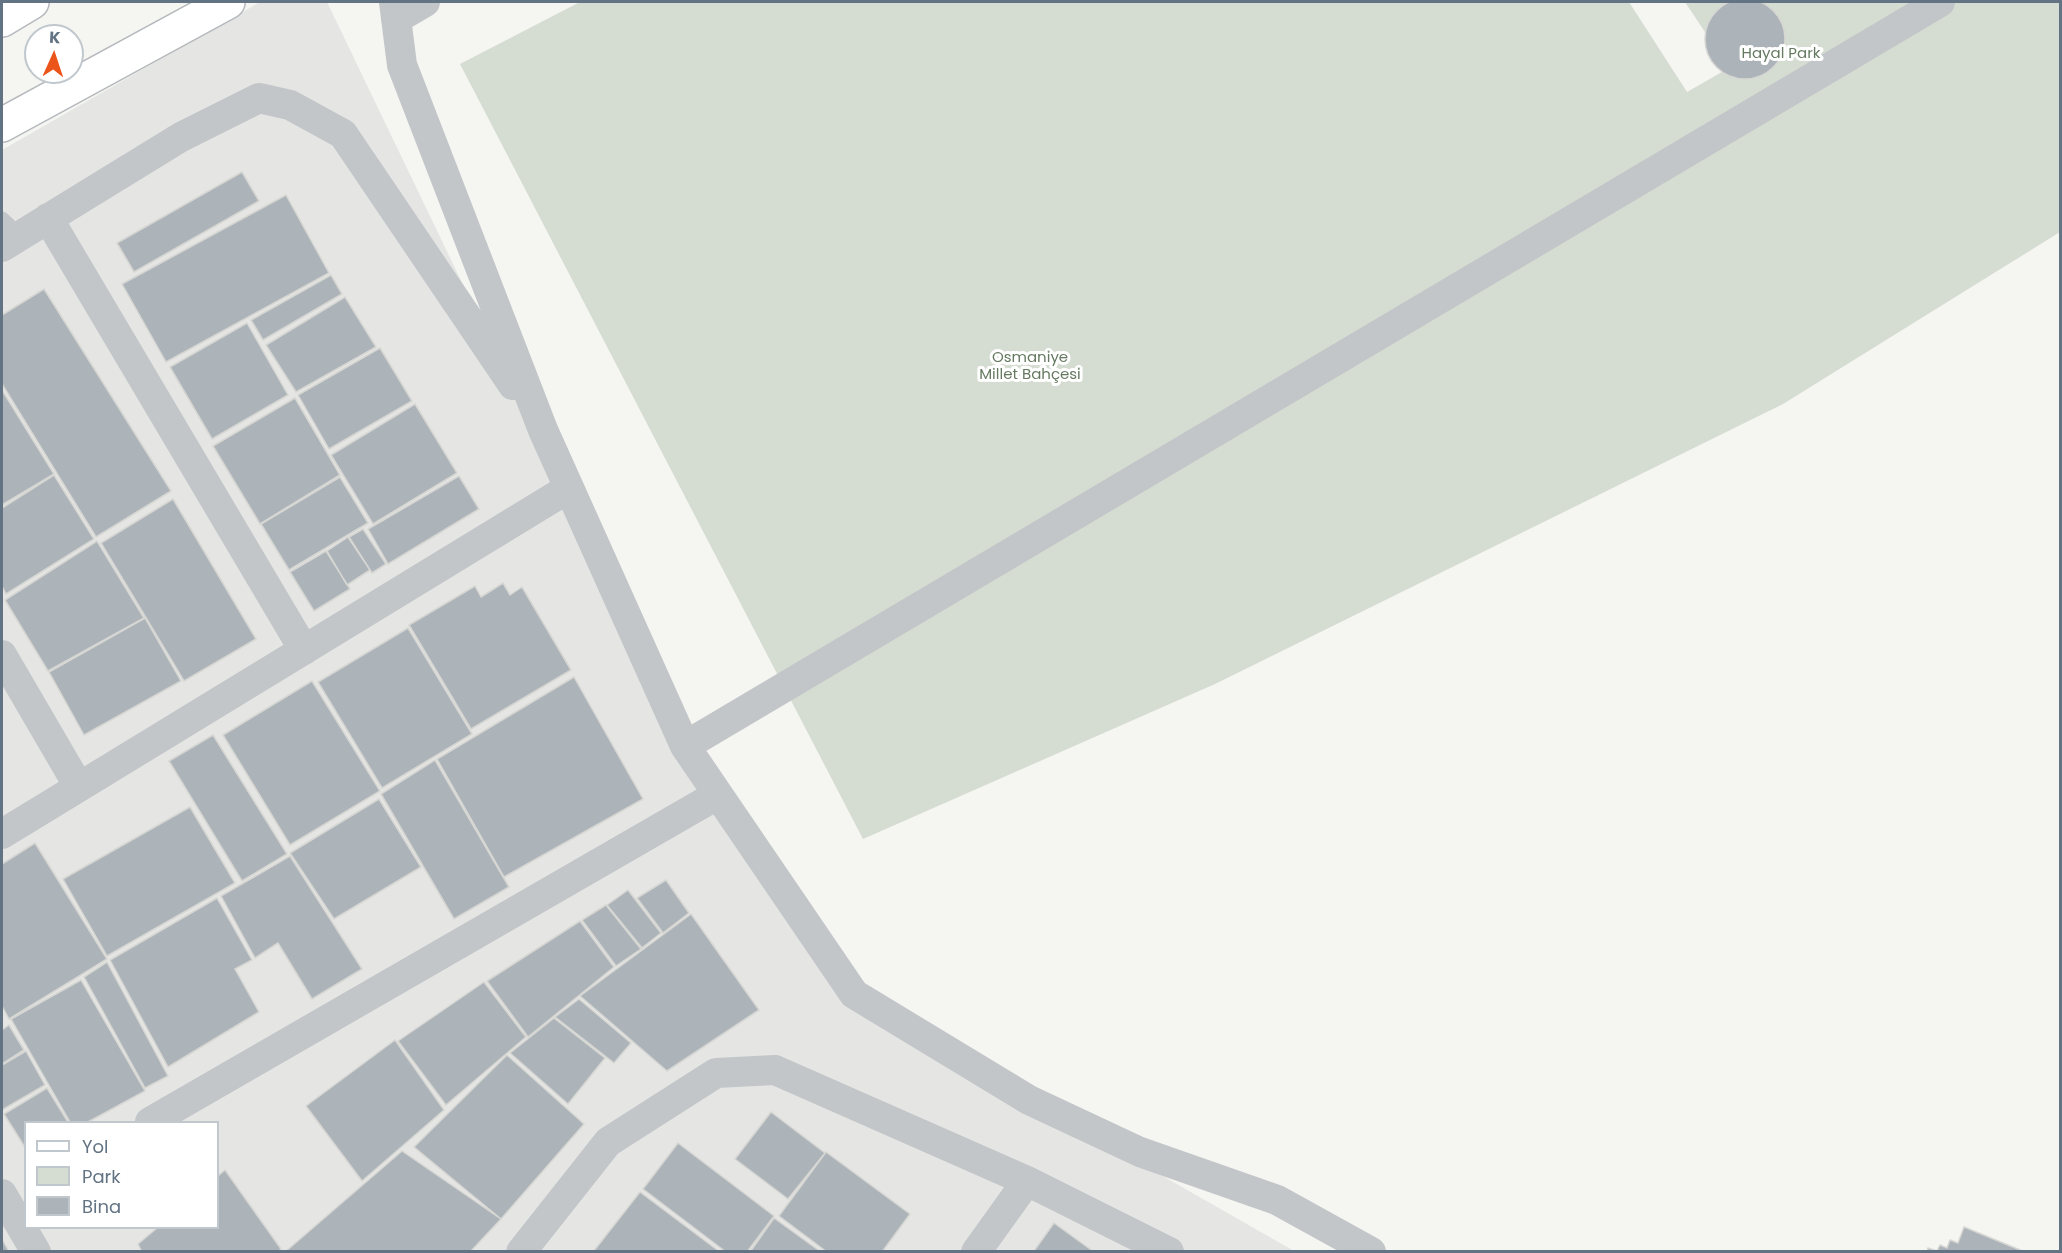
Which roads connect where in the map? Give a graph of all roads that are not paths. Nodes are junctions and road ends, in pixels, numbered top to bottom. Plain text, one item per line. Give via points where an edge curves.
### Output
1 (32, 2) edge
2 (228, 2) edge
3 (424, 2) edge
4 (1940, 2) edge
5 (395, 10) edge
6 (2, 20) edge
7 (2, 125) edge
8 (48, 219) junction
9 (8, 234) edge
10 (543, 430) junction
11 (569, 488) junction
12 (304, 650) junction
13 (2, 655) edge
14 (685, 746) junction
15 (79, 787) junction
16 (717, 795) junction
17 (2, 834) edge
18 (152, 1121) edge
19 (1027, 1181) junction
20 (12, 1198) edge
21 (24, 1224) edge
22 (26, 1229) edge
23 (36, 1251) edge
24 (521, 1251) edge
25 (976, 1251) edge
26 (1169, 1251) edge
27 (1371, 1251) edge

1 - 6 main road
2 - 7 main road
3 - 5 street
4 - 14 street
5 - 10 street via 402,65
8 - 9 street
8 - 10 street via 181,137 259,98 290,105 343,134
8 - 12 street
10 - 11 street
11 - 12 street
11 - 14 street
12 - 15 street
13 - 15 street
14 - 16 street
15 - 17 street
16 - 18 street
16 - 27 street via 854,994 1029,1100 1140,1152 1277,1200
19 - 24 street via 775,1070 716,1073 608,1143
19 - 25 street
19 - 26 street
20 - 21 street
22 - 23 street

